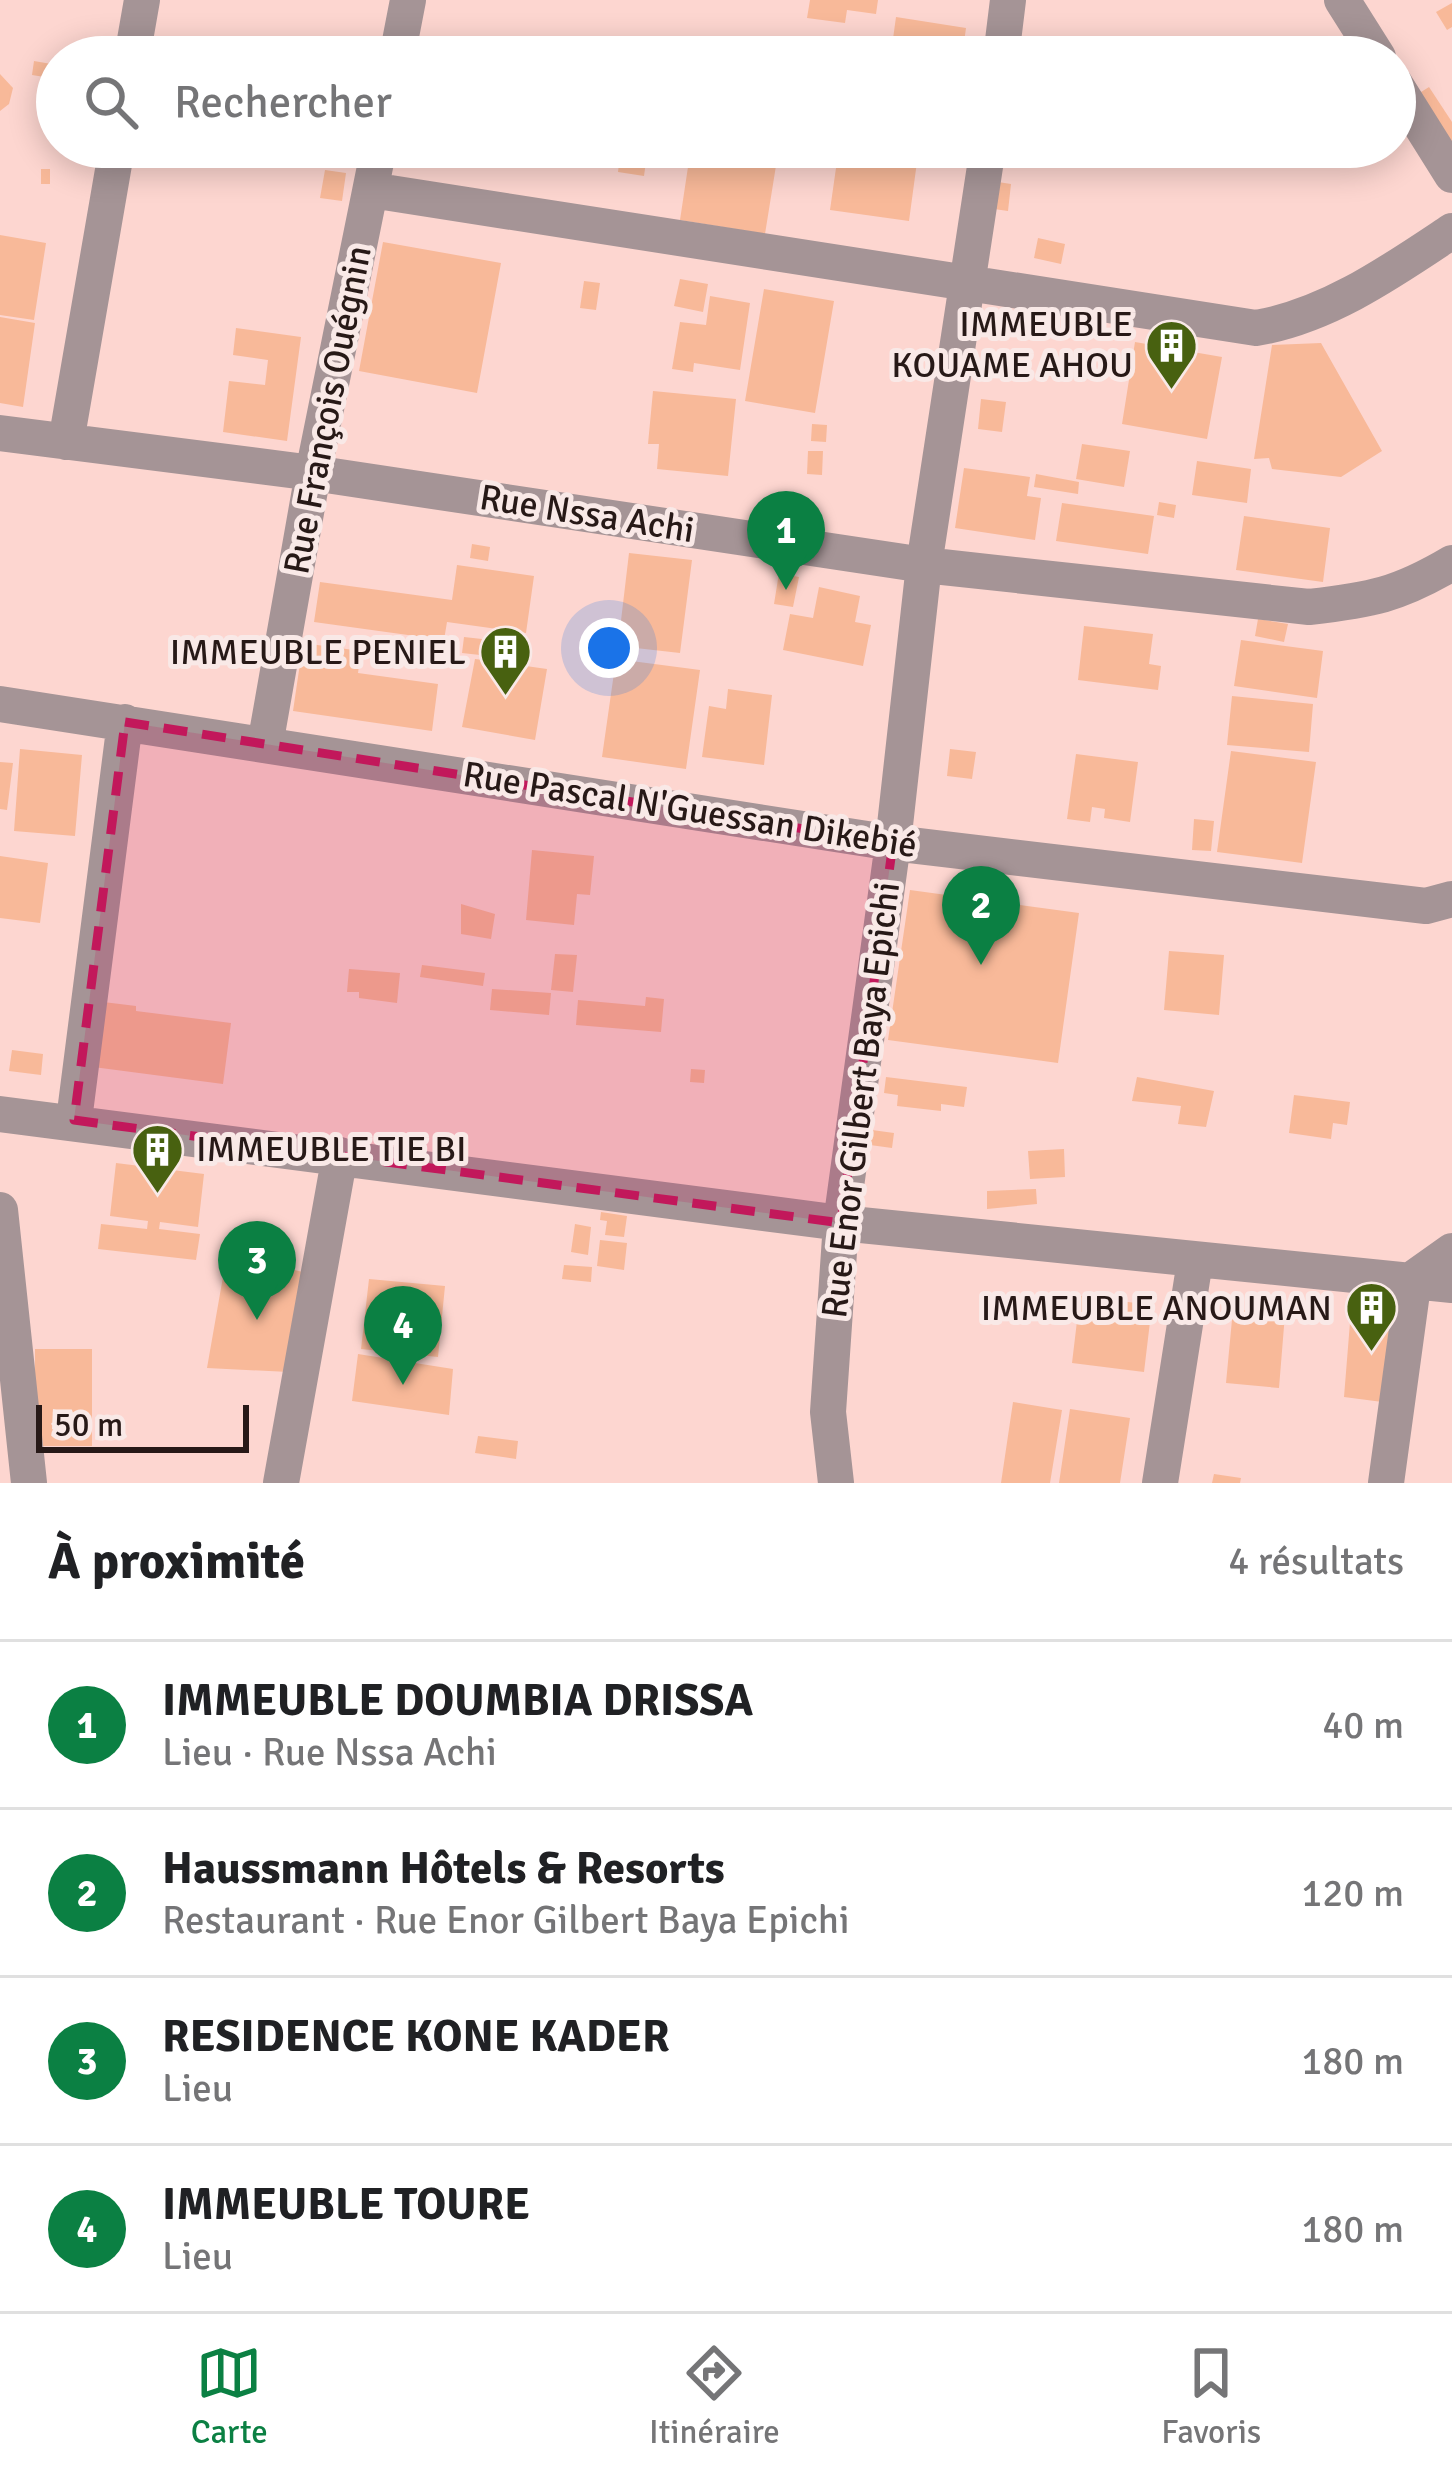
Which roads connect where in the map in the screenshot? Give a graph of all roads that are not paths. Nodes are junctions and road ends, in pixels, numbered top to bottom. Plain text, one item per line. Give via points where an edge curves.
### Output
1 (142, 0) edge
2 (408, 0) edge
3 (1009, 0) edge
4 (1342, 0) edge
5 (136, 36) edge
6 (401, 36) edge
7 (1003, 36) edge
8 (1365, 36) edge
9 (1416, 118) edge
10 (113, 168) edge
11 (375, 168) edge
12 (985, 168) edge
13 (1452, 175) edge
14 (371, 190) junction
15 (1452, 231) edge
16 (969, 284) junction
17 (0, 433) edge
18 (66, 442) junction
19 (313, 473) junction
20 (1452, 563) edge
21 (924, 565) junction
22 (0, 704) edge
23 (125, 722) junction
24 (266, 745) junction
25 (892, 843) junction
26 (1452, 899) edge
27 (0, 1114) edge
28 (74, 1120) junction
29 (340, 1156) junction
30 (0, 1210) edge
31 (841, 1223) junction
32 (1452, 1251) edge
33 (1195, 1261) junction
34 (1414, 1278) junction
35 (1452, 1285) edge
36 (28, 1483) edge
37 (281, 1483) edge
38 (836, 1483) edge
39 (1160, 1483) edge
40 (1389, 1483) edge

1 - 5 street
2 - 6 street
3 - 7 street
4 - 8 street
9 - 13 street
10 - 18 street
11 - 14 street, Rue François Ouégnin
12 - 16 street, Rue Enor Gilbert Baya Epichi
14 - 16 street
14 - 19 street, Rue François Ouégnin
15 - 16 street via 1294,322 1256,328
16 - 21 street, Rue Enor Gilbert Baya Epichi
17 - 18 street, Rue Nssa Achi
18 - 19 street, Rue Nssa Achi
19 - 21 street, Rue Nssa Achi
19 - 24 street, Rue François Ouégnin
20 - 21 street, Rue Nssa Achi via 1409,588 1309,608
21 - 25 street, Rue Enor Gilbert Baya Epichi
22 - 23 street, Rue Pascal N'Guessan Dikebié
23 - 24 street, Rue Pascal N'Guessan Dikebié
23 - 28 street
24 - 25 street, Rue Pascal N'Guessan Dikebié
25 - 26 street, Rue Pascal N'Guessan Dikebié via 1426,906
25 - 31 street, Rue Enor Gilbert Baya Epichi
27 - 28 street
28 - 29 street
29 - 31 street
29 - 37 street
30 - 36 street
31 - 33 street
31 - 38 street, Rue Enor Gilbert Baya Epichi via 828,1412
32 - 34 street
33 - 34 street
33 - 39 street
34 - 35 street
34 - 40 street

